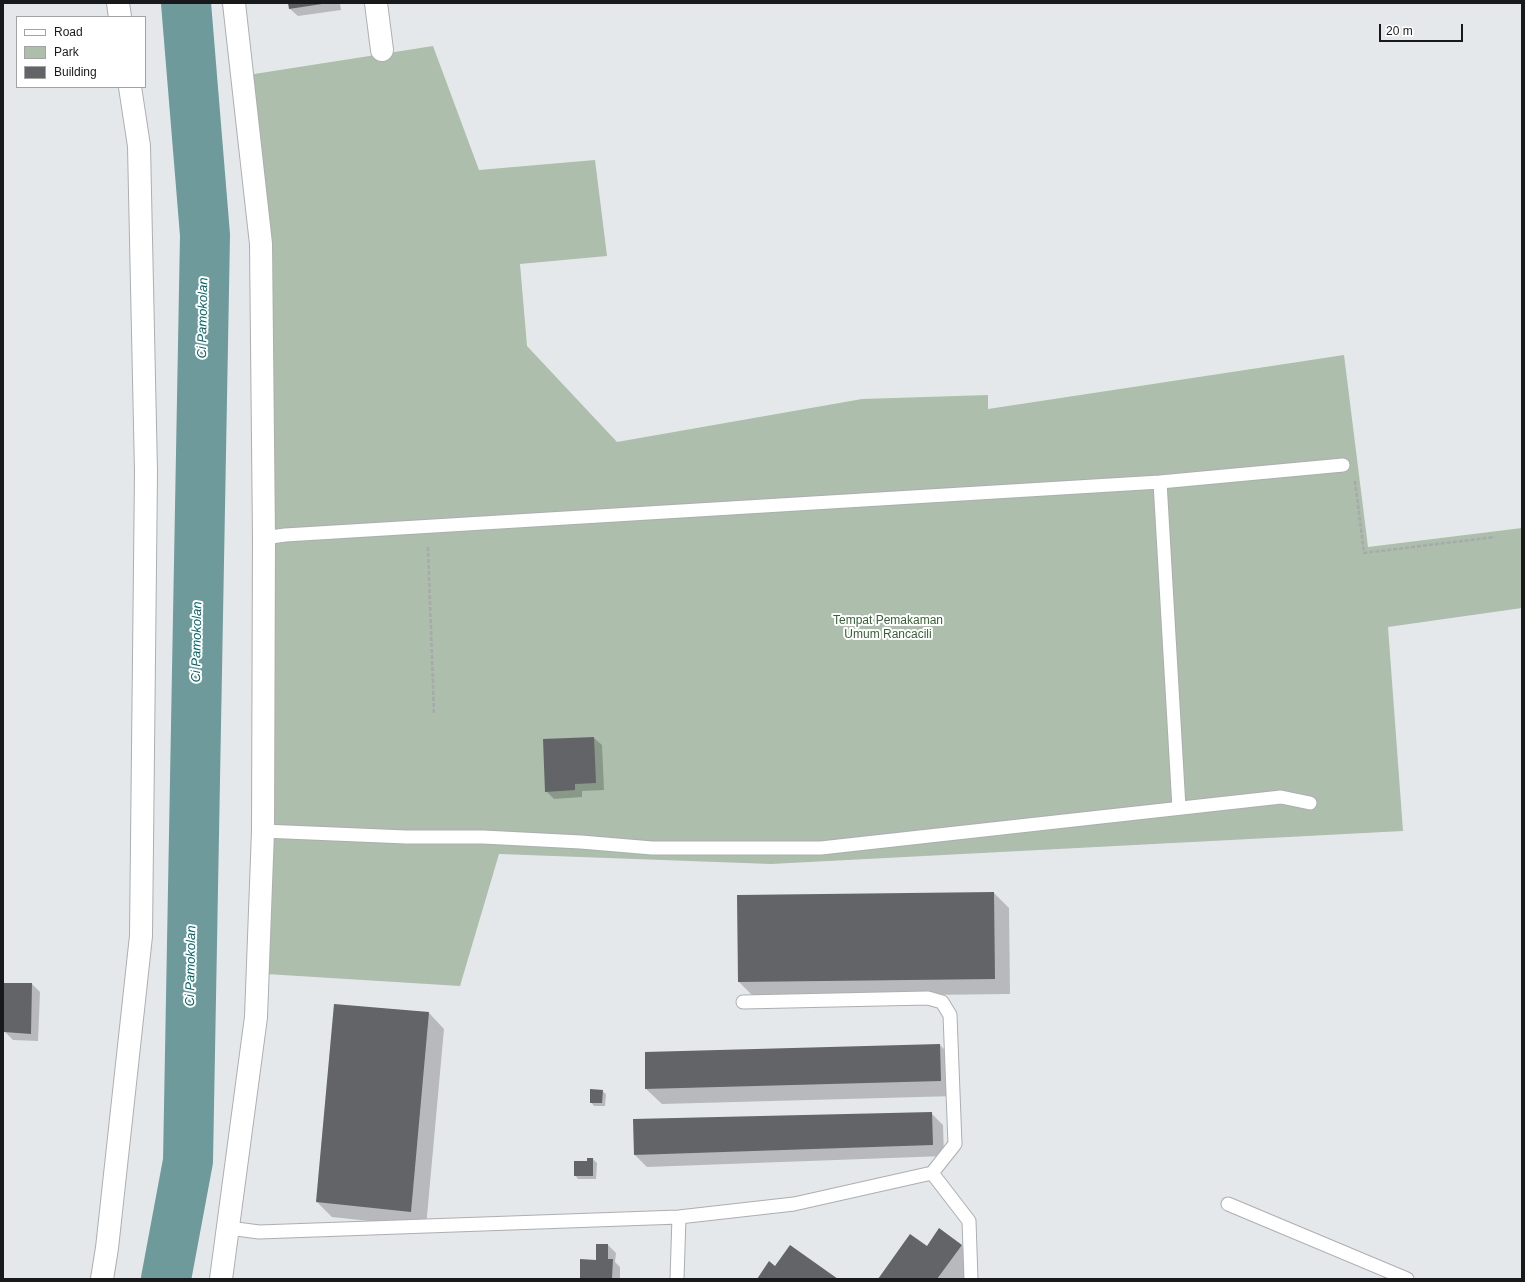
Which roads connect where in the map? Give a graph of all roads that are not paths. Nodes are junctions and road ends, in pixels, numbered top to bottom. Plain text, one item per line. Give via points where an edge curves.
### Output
1 (118, 3) edge
2 (234, 3) edge
3 (376, 3) edge
4 (120, 16) edge
5 (382, 50) dead end
6 (130, 88) edge
7 (1343, 465) road end
8 (1160, 482) junction
9 (264, 538) junction
10 (1310, 803) dead end
11 (1179, 808) junction
12 (262, 831) junction
13 (743, 1002) dead end
14 (932, 1173) junction
15 (1228, 1204) dead end
16 (679, 1217) junction
17 (229, 1228) junction
18 (102, 1279) edge
19 (222, 1279) edge
20 (677, 1279) edge
21 (971, 1279) edge
22 (1407, 1279) edge

1 - 4 street
2 - 9 street via 261,244
3 - 5 street
6 - 18 street via 139,146 146,472 141,936
7 - 8 lane
8 - 9 lane
8 - 11 lane
9 - 12 street
10 - 11 lane via 1281,797
11 - 12 lane via 821,848 652,848 483,837 398,837
12 - 17 street via 256,1017
13 - 14 lane via 928,998 942,1002 950,1015 956,1144
14 - 16 lane via 794,1204
14 - 21 lane via 969,1222
15 - 22 lane
16 - 17 lane via 259,1232
16 - 20 lane
17 - 19 street

